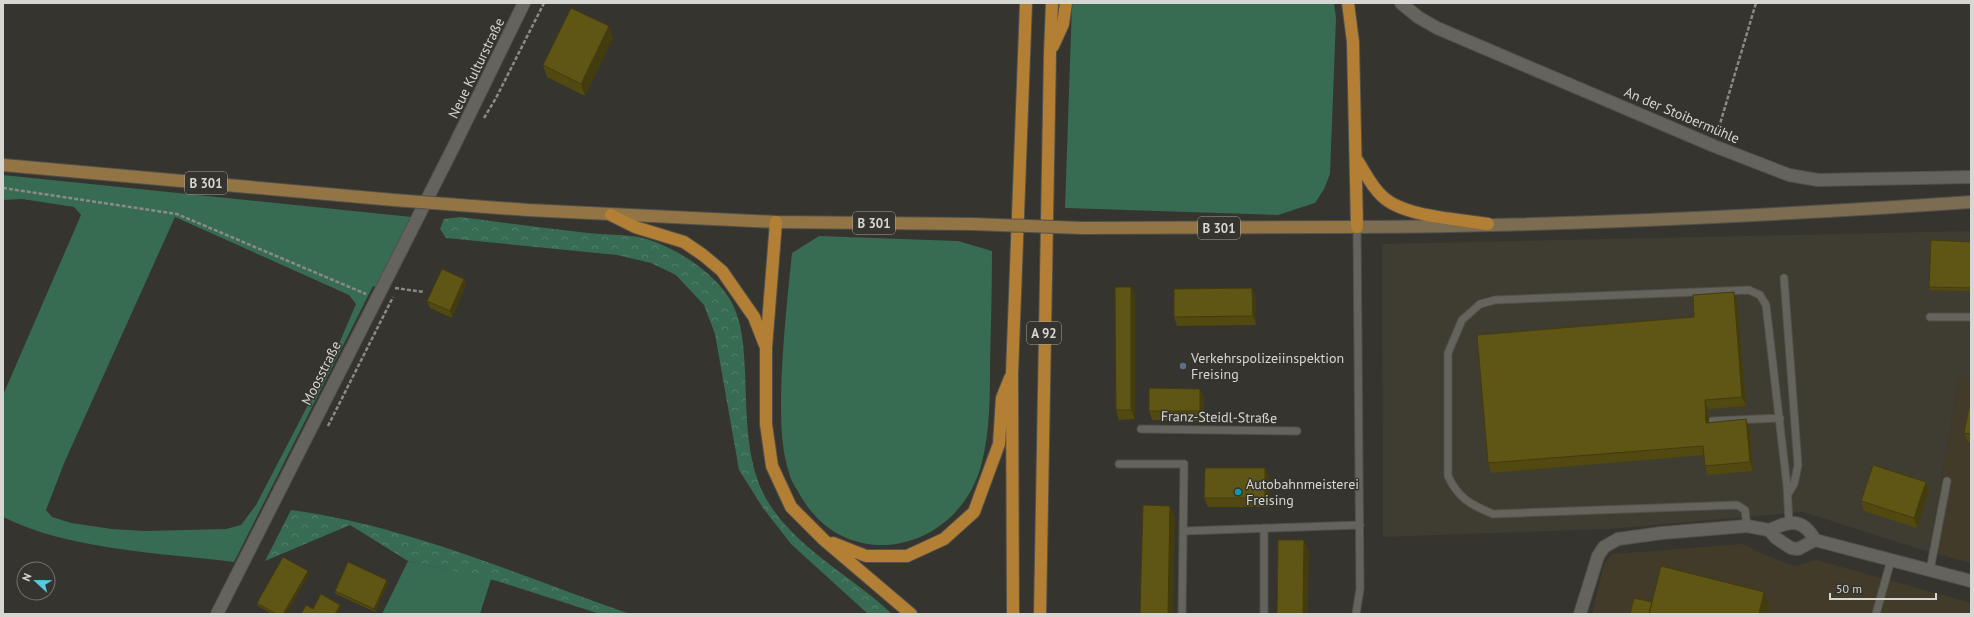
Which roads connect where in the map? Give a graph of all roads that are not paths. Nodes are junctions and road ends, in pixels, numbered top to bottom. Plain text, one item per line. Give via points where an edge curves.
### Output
1 (524, 3) edge
2 (1026, 3) edge
3 (1052, 3) edge
4 (1066, 3) edge
5 (1348, 3) edge
6 (1400, 3) edge
7 (1050, 53) junction
8 (454, 146) joint
9 (1357, 159) junction
10 (3, 165) edge
11 (1971, 177) edge
12 (1971, 202) edge
13 (611, 215) junction
14 (776, 222) junction
15 (1488, 224) junction
16 (1357, 227) junction
17 (1784, 278) dead end
18 (1971, 317) edge
19 (1930, 318) dead end
20 (766, 348) junction
21 (1012, 374) junction
22 (1780, 418) junction
23 (1712, 421) edge
24 (1141, 429) dead end
25 (1297, 431) dead end
26 (1119, 464) dead end
27 (1946, 482) dead end
28 (1788, 494) junction
29 (1789, 522) junction
30 (1360, 525) junction
31 (1747, 526) junction
32 (1264, 528) junction
33 (1769, 530) junction
34 (1184, 531) junction
35 (824, 540) junction
36 (1815, 540) junction
37 (1891, 560) junction
38 (1930, 570) junction
39 (1971, 581) edge
40 (217, 614) edge
41 (911, 614) edge
42 (1013, 614) edge
43 (1040, 614) edge
44 (1182, 614) edge
45 (1264, 614) edge
46 (1356, 614) edge
47 (1580, 614) edge
48 (1876, 614) edge

1 - 8 street, Neue Kulturstraße
2 - 21 highway, A 92
3 - 7 highway, A 92
4 - 7 highway via 1063,24
5 - 9 highway via 1353,42
6 - 11 street, An der Stoibermühle via 1437,28 1714,146 1789,175 1806,179
7 - 43 highway, A 92
8 - 40 street, Moosstraße
9 - 15 highway via 1381,196 1390,203 1415,212
9 - 16 highway
10 - 13 main road, B 301, bridge via 394,200
12 - 15 main road via 1637,221
13 - 14 main road, B 301
13 - 20 highway via 635,227 684,242 722,271 754,317
14 - 16 main road, B 301, bridge via 1082,228
14 - 20 highway
15 - 16 main road
16 - 30 lane
17 - 28 lane via 1798,465 1794,484
18 - 19 lane
20 - 35 highway via 766,424 772,466 791,507
21 - 35 highway via 1002,398 999,444 974,512 944,539 907,556 866,556
21 - 42 highway, A 92
22 - 23 lane
22 - 28 lane
22 - 31 lane via 1766,305 1760,296 1749,290 1495,300 1480,304 1462,320 1448,353 1448,476 1454,490 1472,505 1493,514 1737,505 1745,510
24 - 25 lane, Franz-Steidl-Straße
26 - 34 lane via 1184,464
27 - 38 lane
28 - 29 lane
29 - 33 street
29 - 36 street via 1804,526
30 - 32 lane
30 - 46 lane via 1360,589
31 - 33 street
31 - 47 street via 1618,539 1604,547 1598,556
32 - 34 lane
32 - 45 lane
33 - 36 street via 1791,548 1798,549
34 - 44 lane
35 - 41 highway
36 - 37 street
37 - 38 street
37 - 48 lane
38 - 39 street

